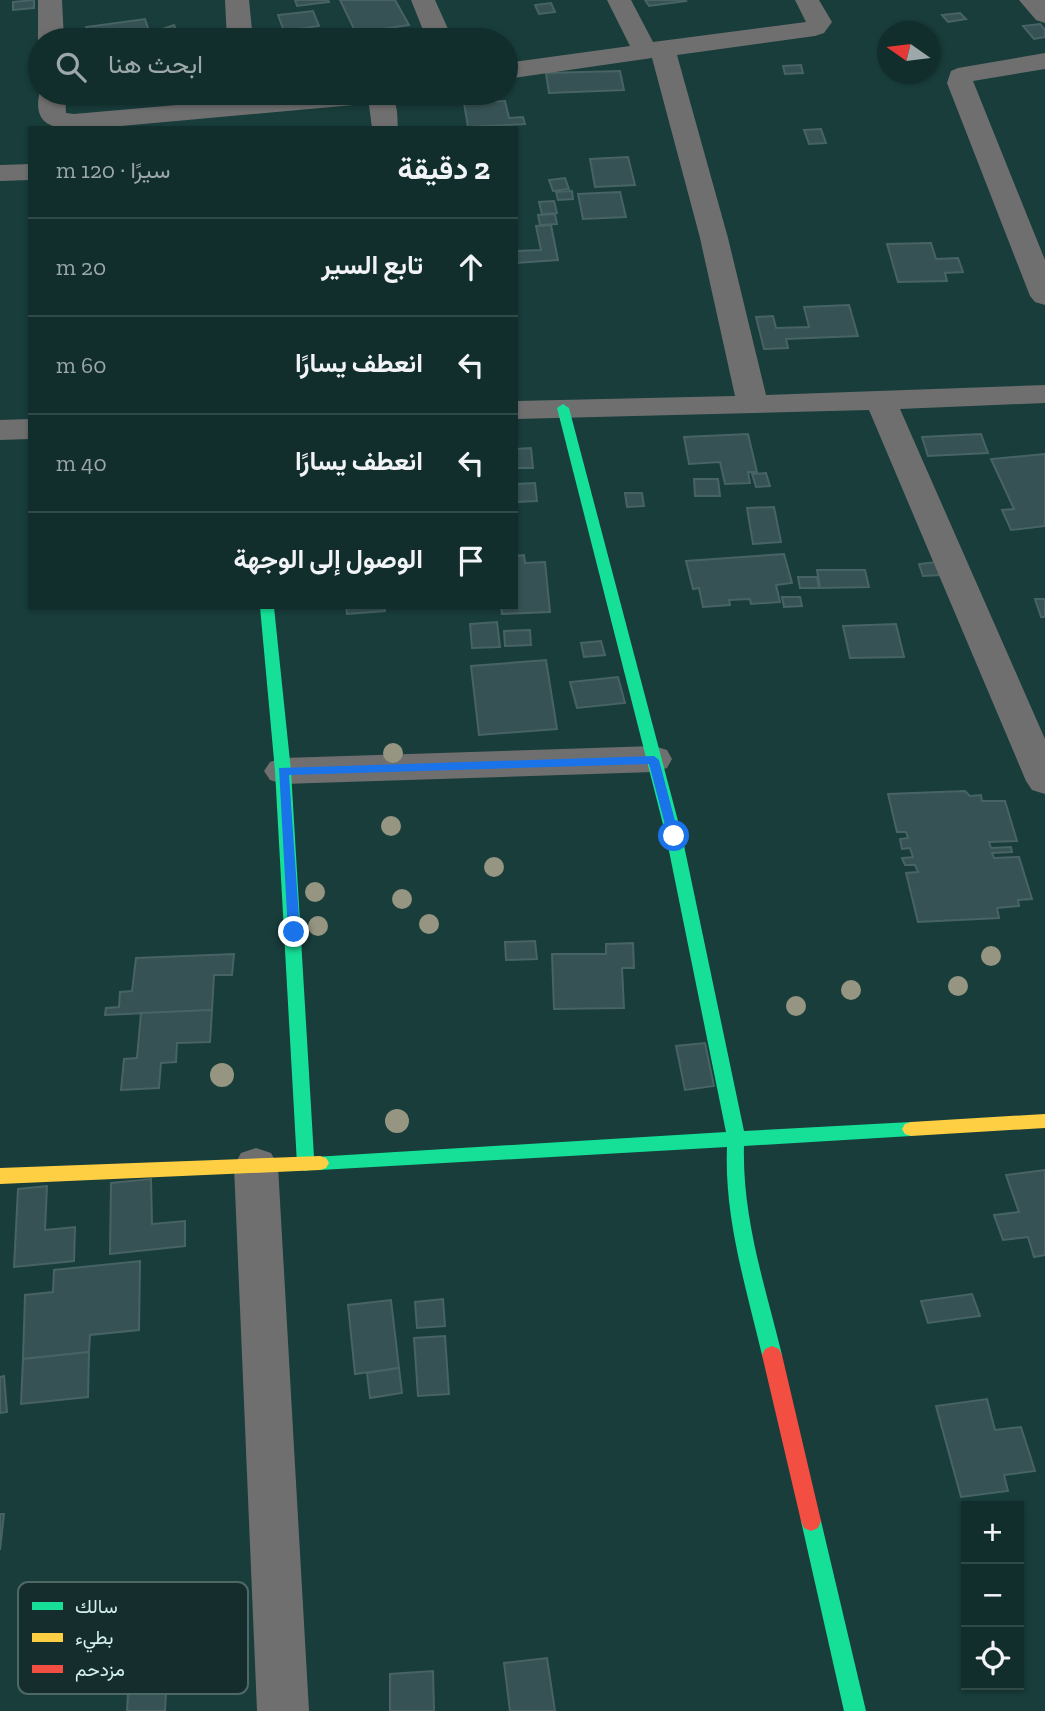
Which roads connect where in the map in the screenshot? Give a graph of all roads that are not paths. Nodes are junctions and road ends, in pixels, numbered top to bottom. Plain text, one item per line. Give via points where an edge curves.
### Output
1 (50, 0) edge
2 (237, 0) edge
3 (423, 0) edge
4 (619, 0) edge
5 (807, 0) edge
6 (1031, 0) edge
7 (1045, 15) edge
8 (51, 28) edge
9 (239, 28) edge
10 (435, 28) edge
11 (654, 50) junction
12 (1045, 61) edge
13 (518, 69) edge
14 (52, 105) edge
15 (206, 105) edge
16 (383, 105) edge
17 (87, 124) edge
18 (386, 126) edge
19 (28, 172) edge
20 (0, 173) edge
21 (1045, 296) edge
22 (1045, 394) edge
23 (880, 399) junction
24 (753, 405) junction
25 (563, 408) junction
26 (518, 410) edge
27 (28, 429) edge
28 (0, 430) edge
29 (267, 609) edge
30 (654, 760) junction
31 (283, 771) junction
32 (1045, 781) edge
33 (1045, 1121) edge
34 (736, 1137) junction
35 (306, 1164) junction
36 (256, 1166) junction
37 (0, 1176) edge
38 (284, 1711) edge
39 (855, 1711) edge

1 - 8 street
2 - 9 street
3 - 10 street
4 - 11 street
5 - 11 street via 817,15 816,29
6 - 7 street
11 - 13 street
11 - 24 street via 714,238
12 - 21 street via 960,78
14 - 17 street via 53,117
15 - 17 street
16 - 18 street
19 - 20 street
22 - 23 street
23 - 24 street
23 - 32 street
24 - 25 street
25 - 26 street
25 - 30 street
27 - 28 street
29 - 31 street
30 - 31 street
30 - 34 street
31 - 35 street
33 - 34 street
34 - 35 street
34 - 39 street via 733,1167 740,1215
35 - 36 street
36 - 37 street
36 - 38 street

